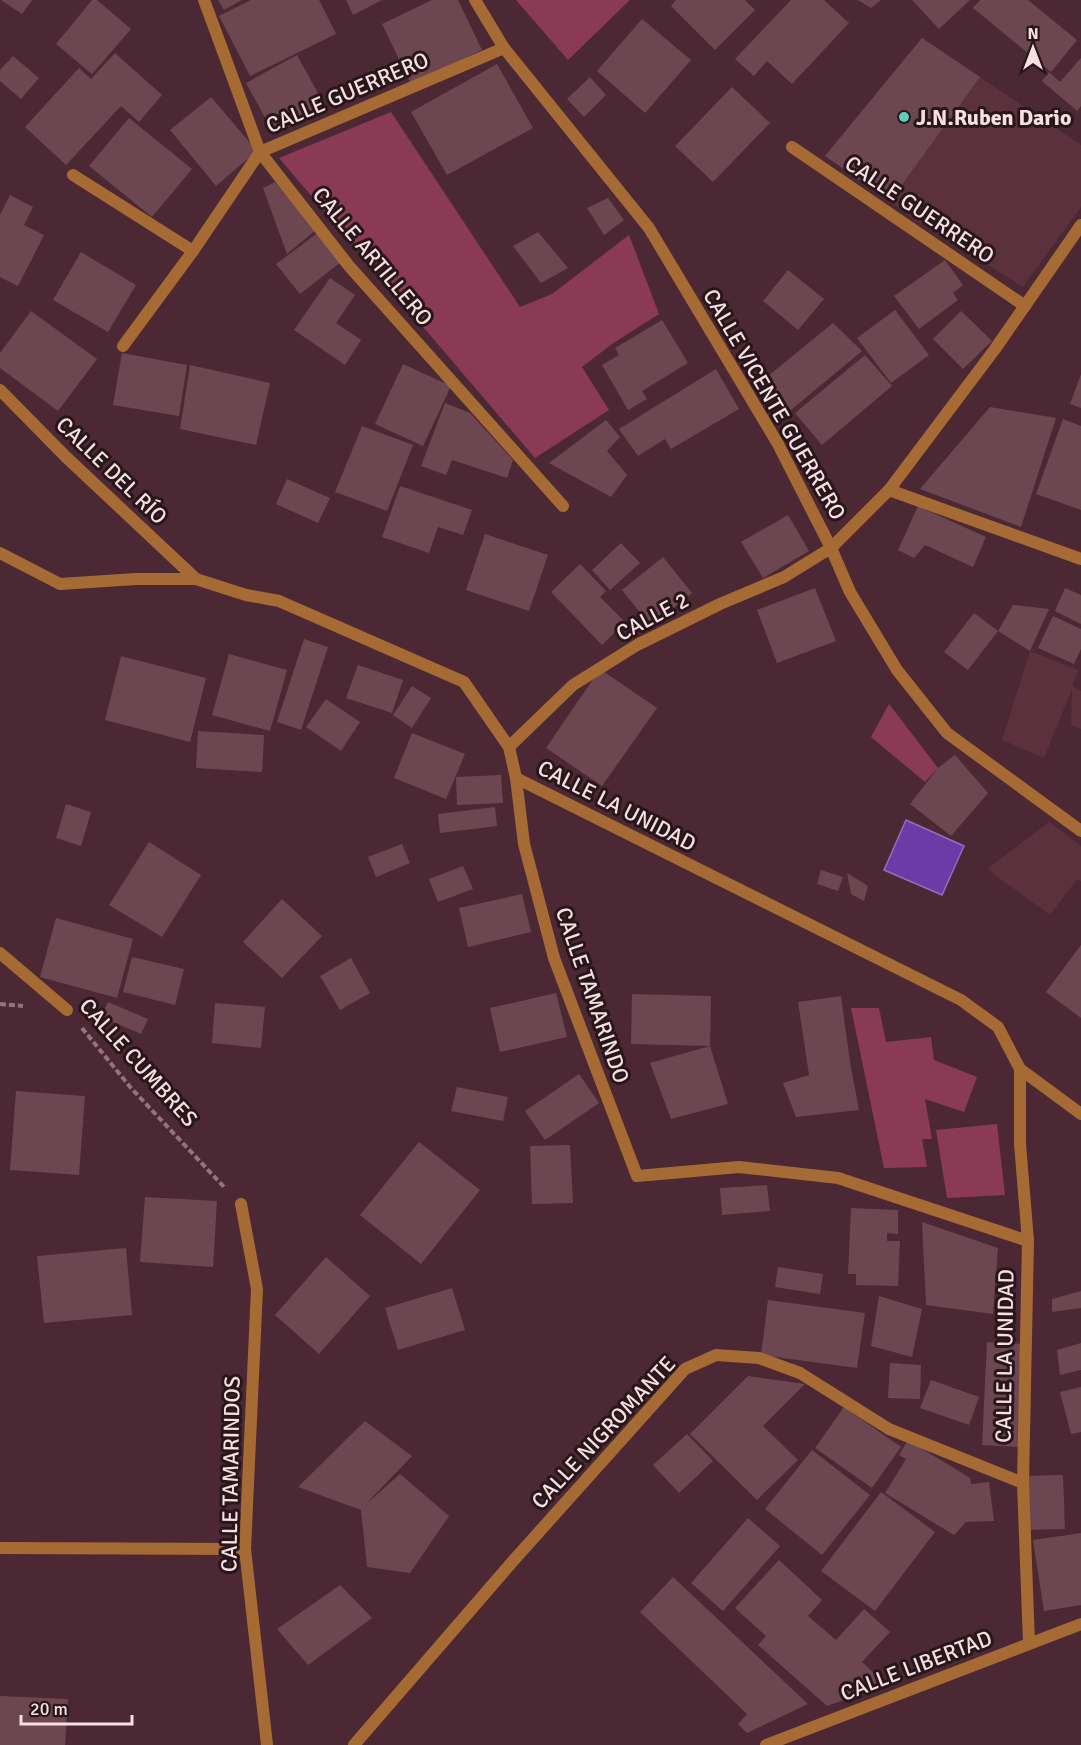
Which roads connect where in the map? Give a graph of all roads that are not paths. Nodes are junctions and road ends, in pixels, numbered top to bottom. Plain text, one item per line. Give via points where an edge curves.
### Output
1 (204, 0) edge
2 (475, 0) edge
3 (504, 48) junction
4 (792, 147) dead end
5 (260, 152) junction
6 (73, 176) dead end
7 (1081, 225) edge
8 (193, 251) junction
9 (1025, 306) junction
10 (123, 346) dead end
11 (0, 390) edge
12 (889, 490) junction
13 (563, 507) dead end
14 (831, 548) junction
15 (0, 553) edge
16 (1081, 559) edge
17 (196, 579) junction
18 (509, 747) junction
19 (516, 778) junction
20 (1081, 831) edge
21 (0, 953) edge
22 (67, 1010) road end
23 (1020, 1069) junction
24 (1081, 1114) edge
25 (241, 1204) road end
26 (1028, 1241) junction
27 (1023, 1483) junction
28 (0, 1548) edge
29 (245, 1549) junction
30 (1081, 1624) edge
31 (1029, 1643) junction
32 (267, 1745) edge
33 (354, 1745) edge
34 (766, 1745) edge

1 - 5 street, CALLE ARTILLERO
2 - 3 street, CALLE VICENTE GUERRERO
3 - 5 street, CALLE GUERRERO
3 - 14 street, CALLE VICENTE GUERRERO via 649,228 778,444
4 - 9 street, CALLE GUERRERO
5 - 8 street, CALLE GUERRERO
5 - 13 street, CALLE ARTILLERO via 349,266
6 - 8 street
7 - 9 street, CALLE 2
8 - 10 street, CALLE GUERRERO
9 - 12 street, CALLE 2
11 - 17 street, CALLE DEL RÍO
12 - 14 street, CALLE 2
12 - 16 street
14 - 18 street, CALLE 2 via 784,577 637,645 573,685
14 - 20 street, CALLE VICENTE GUERRERO via 850,592 897,670 947,733
15 - 17 street, CALLE LA UNIDAD via 60,584
17 - 18 street, CALLE LA UNIDAD via 279,601 464,682
18 - 19 street, CALLE LA UNIDAD
19 - 23 street, CALLE LA UNIDAD via 961,1000 998,1027
19 - 26 street, CALLE TAMARINDO via 524,844 554,958 637,1176 739,1167 838,1178
21 - 22 street, CALLE CUMBRES
23 - 24 street, CALLE LA UNIDAD
23 - 26 street, CALLE LA UNIDAD via 1020,1144
25 - 29 street, CALLE TAMARINDOS via 257,1289
26 - 27 street, CALLE LA UNIDAD
27 - 31 street, CALLE LA UNIDAD
27 - 33 street, CALLE NIGROMANTE via 889,1429 800,1373 759,1358 716,1355 685,1369
28 - 29 street
29 - 32 street, CALLE TAMARINDOS
30 - 31 street, CALLE LIBERTAD
31 - 34 street, CALLE LIBERTAD

